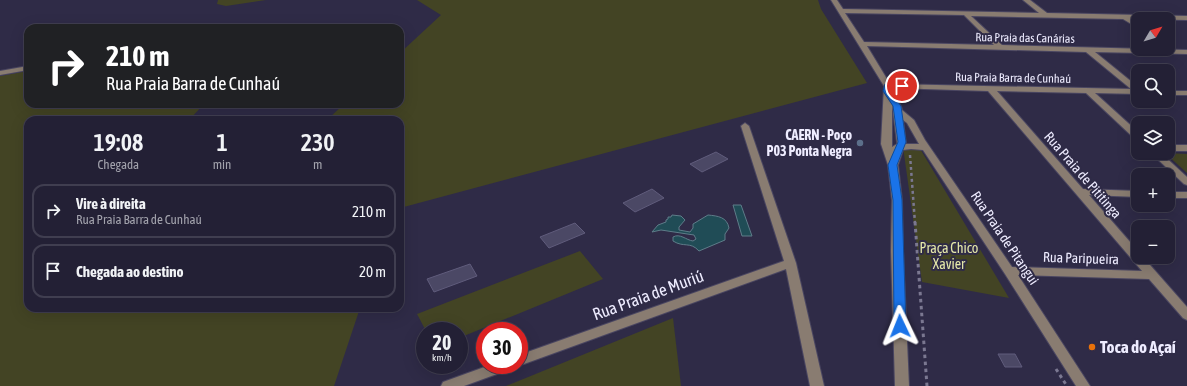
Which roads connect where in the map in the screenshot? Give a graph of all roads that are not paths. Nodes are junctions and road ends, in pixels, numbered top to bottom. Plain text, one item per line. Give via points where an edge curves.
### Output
1 (834, 0) edge
2 (1026, 0) edge
3 (840, 11) junction
4 (965, 13) junction
5 (1045, 15) junction
6 (1123, 16) junction
7 (1187, 18) edge
8 (1131, 21) edge
9 (862, 44) junction
10 (1001, 48) junction
11 (1088, 50) junction
12 (1177, 52) joint
13 (1187, 52) edge
14 (24, 69) edge
15 (0, 73) edge
16 (1131, 86) edge
17 (887, 89) junction
18 (991, 89) junction
19 (1088, 91) junction
20 (1131, 92) edge
21 (1175, 93) edge
22 (1187, 94) edge
23 (898, 111) junction
24 (745, 126) dead end
25 (1131, 131) edge
26 (887, 132) junction
27 (901, 135) junction
28 (886, 144) junction
29 (924, 144) junction
30 (899, 148) junction
31 (1175, 148) edge
32 (1187, 148) edge
33 (1163, 160) edge
34 (893, 165) junction
35 (1187, 182) edge
36 (1079, 192) junction
37 (1131, 194) edge
38 (1175, 195) edge
39 (1187, 195) edge
40 (790, 263) junction
41 (1009, 271) junction
42 (1152, 276) junction
43 (1187, 315) edge
44 (528, 357) edge
45 (481, 374) edge
46 (448, 386) edge
47 (817, 386) edge
48 (902, 386) edge
49 (1083, 386) edge

1 - 3 street
2 - 5 street
3 - 4 street
3 - 9 street
4 - 5 street
4 - 10 street
5 - 6 street
6 - 7 street
6 - 8 street
9 - 10 street, Rua Praia das Canárias
9 - 17 street
10 - 11 street, Rua Praia das Canárias
11 - 12 street, Rua Praia das Canárias
11 - 16 street
12 - 13 street, Rua Praia das Canárias
14 - 15 street
17 - 18 street, Rua Praia Barra de Cunhaú
17 - 23 street
17 - 26 street
18 - 19 street, Rua Praia Barra de Cunhaú
18 - 36 street, Rua Praia de Pititinga
19 - 20 street, Rua Praia Barra de Cunhaú
19 - 25 street
21 - 22 street
23 - 27 street
23 - 29 street, Rua Praia de Pitangui via 911,122
24 - 40 street
26 - 27 street
26 - 28 street
27 - 29 street
27 - 30 street via 902,142
28 - 30 street
28 - 34 street
29 - 30 street
29 - 41 street, Rua Praia de Pitangui
30 - 34 street
31 - 32 street
33 - 35 street
34 - 48 street via 897,200
36 - 37 street
36 - 42 street, Rua Praia de Pititinga
38 - 39 street
40 - 44 street, Rua Praia de Muriú
40 - 47 street
41 - 42 street, Rua Paripueira
41 - 49 street, Rua Praia de Pitangui
42 - 43 street, Rua Praia de Pititinga
45 - 46 street

